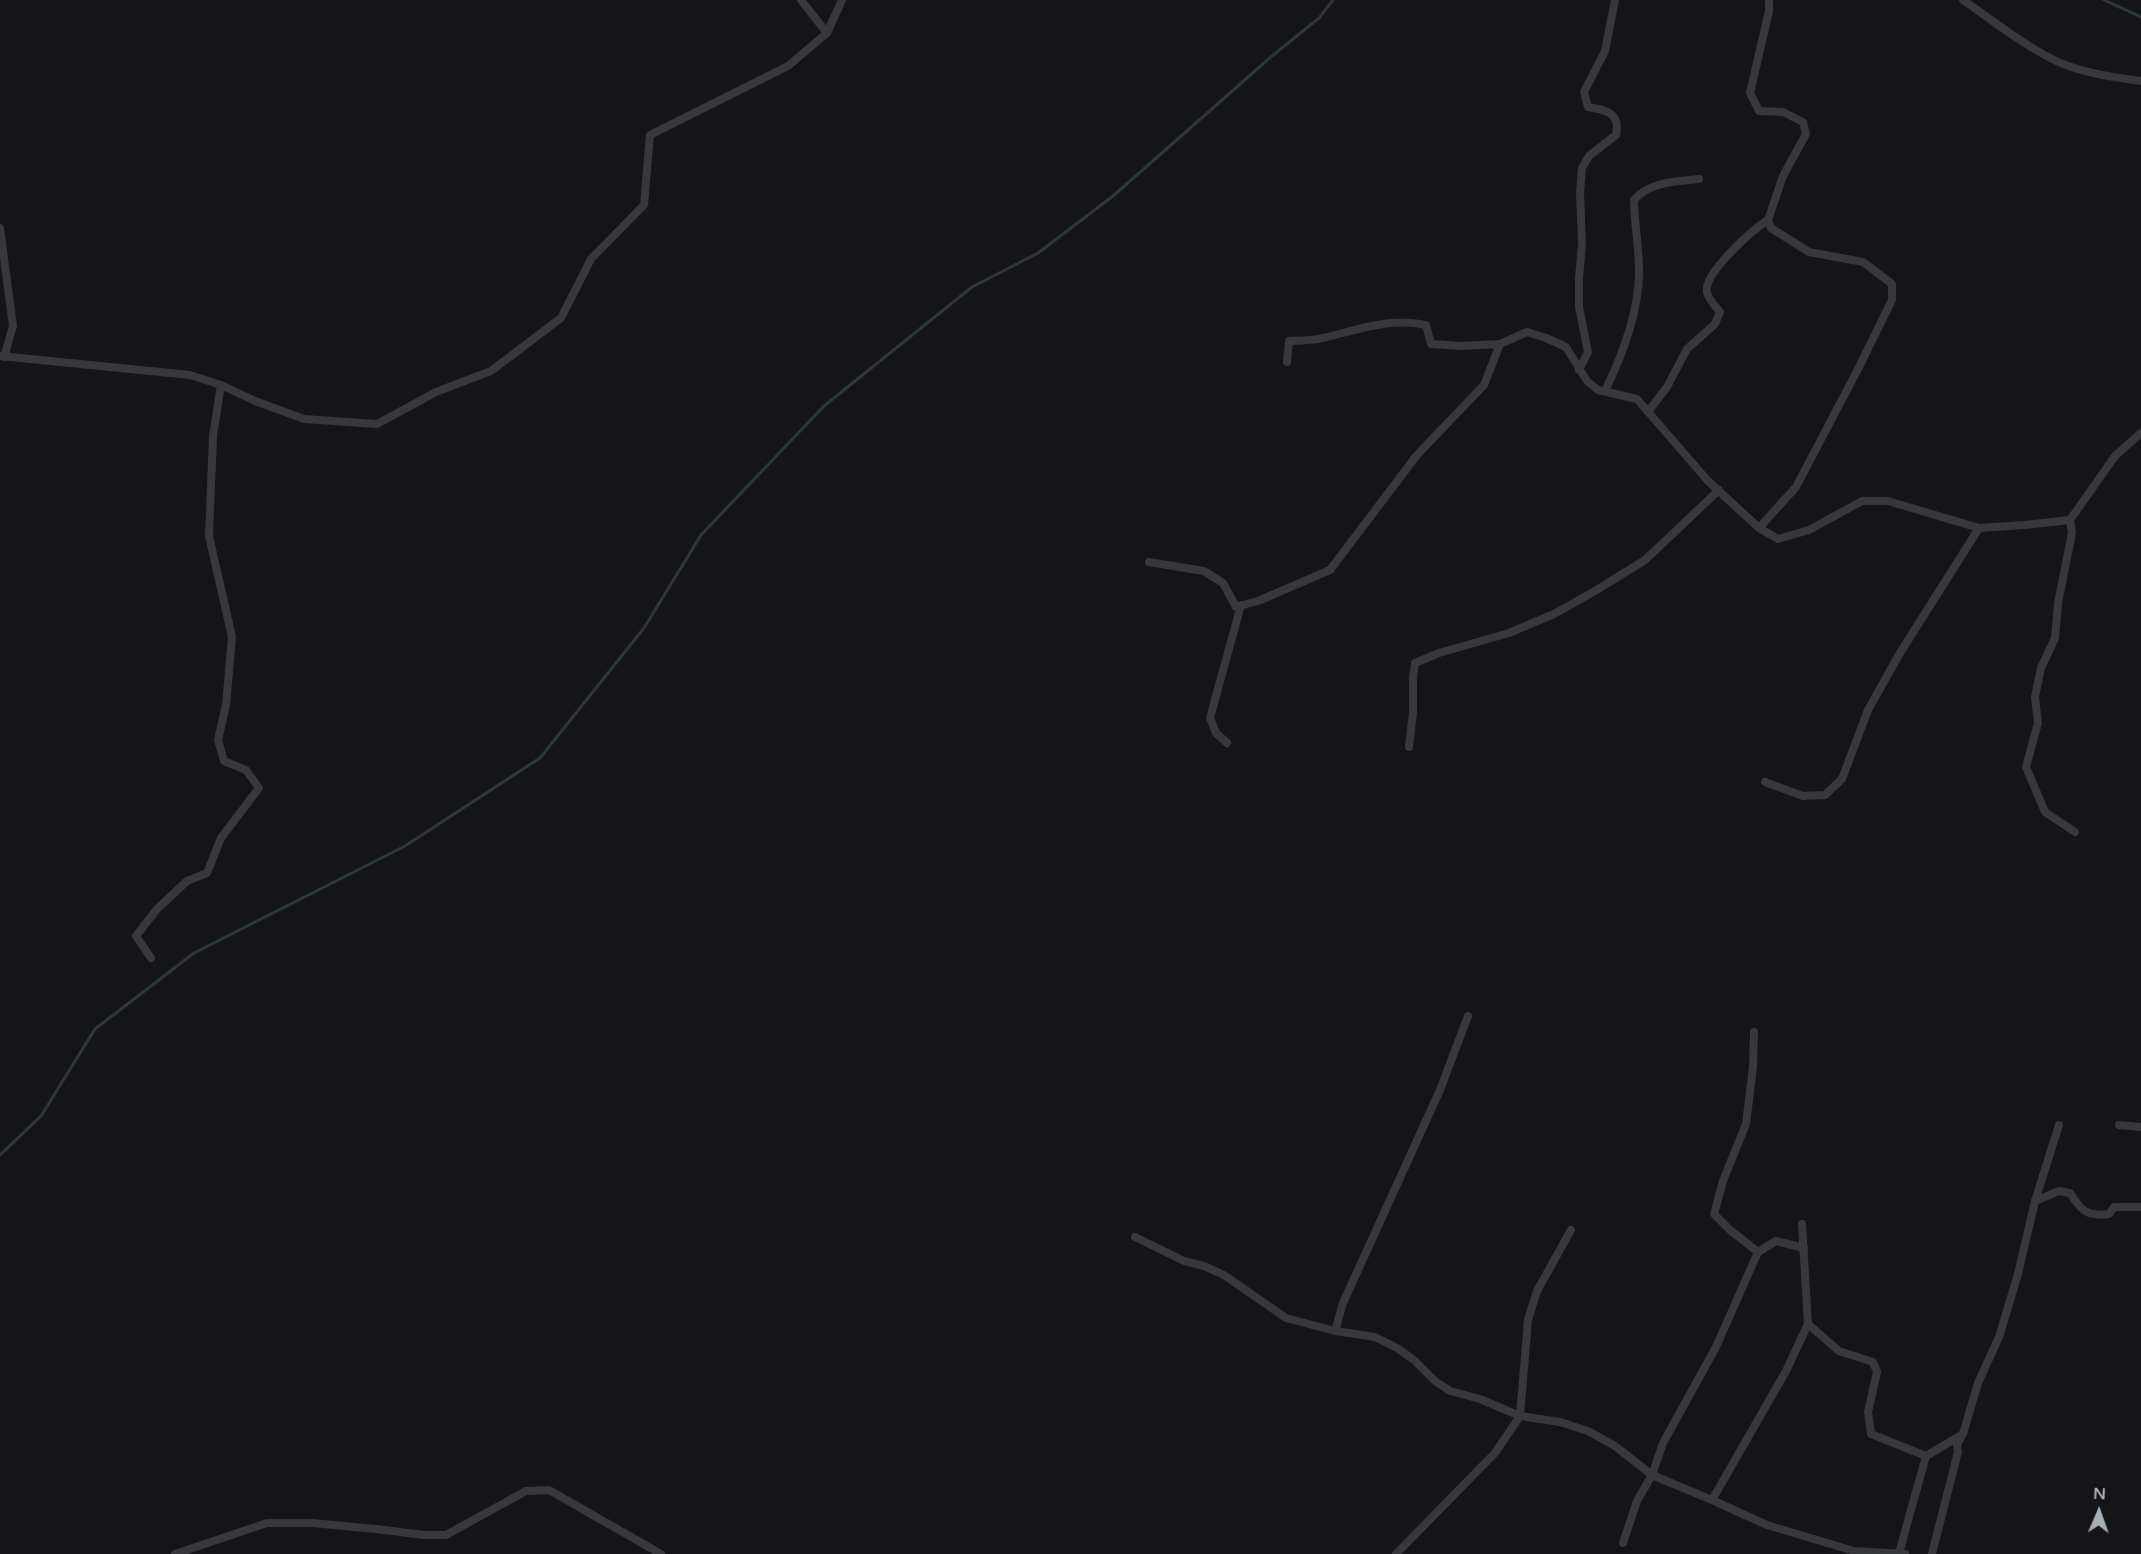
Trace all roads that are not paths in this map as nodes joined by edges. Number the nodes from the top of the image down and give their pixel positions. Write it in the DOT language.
graph roads {
  1 [pos="801,0"];
  2 [pos="842,0"];
  3 [pos="1615,0"];
  4 [pos="1769,0"];
  5 [pos="1963,0"];
  6 [pos="827,33"];
  7 [pos="2141,81"];
  8 [pos="1699,179"];
  9 [pos="1767,220"];
  10 [pos="0,228"];
  11 [pos="1500,344"];
  12 [pos="2,356"];
  13 [pos="1287,362"];
  14 [pos="1579,370"];
  15 [pos="221,385"];
  16 [pos="1605,391"];
  17 [pos="1648,412"];
  18 [pos="2141,433"];
  19 [pos="1719,489"];
  20 [pos="2070,519"];
  21 [pos="1759,528"];
  22 [pos="1979,528"];
  23 [pos="1149,562"];
  24 [pos="1241,605"];
  25 [pos="1227,743"];
  26 [pos="1409,747"];
  27 [pos="1765,782"];
  28 [pos="2075,832"];
  29 [pos="151,958"];
  30 [pos="1468,1016"];
  31 [pos="1754,1032"];
  32 [pos="2059,1125"];
  33 [pos="2119,1125"];
  34 [pos="2141,1126"];
  35 [pos="2036,1201"];
  36 [pos="2141,1207"];
  37 [pos="1802,1224"];
  38 [pos="1571,1230"];
  39 [pos="1135,1237"];
  40 [pos="1804,1248"];
  41 [pos="1758,1252"];
  42 [pos="1808,1324"];
  43 [pos="1335,1331"];
  44 [pos="1520,1416"];
  45 [pos="1964,1434"];
  46 [pos="1926,1456"];
  47 [pos="1652,1475"];
  48 [pos="1712,1500"];
  49 [pos="1623,1543"];
  50 [pos="1902,1553"];
  51 [pos="175,1554"];
  52 [pos="661,1554"];
  53 [pos="1396,1554"];
  54 [pos="1932,1554"];
  1 -- 6 [label="street"];
  2 -- 6 [label="street"];
  3 -- 14 [label="street"];
  4 -- 9 [label="street"];
  5 -- 7 [label="street"];
  6 -- 15 [label="street"];
  8 -- 16 [label="street"];
  9 -- 17 [label="street"];
  9 -- 21 [label="street"];
  10 -- 12 [label="street"];
  11 -- 13 [label="street"];
  11 -- 14 [label="street"];
  11 -- 24 [label="street"];
  12 -- 15 [label="street"];
  14 -- 16 [label="street"];
  15 -- 29 [label="street"];
  16 -- 17 [label="street"];
  17 -- 19 [label="street"];
  18 -- 20 [label="street"];
  19 -- 21 [label="street"];
  19 -- 26 [label="street"];
  20 -- 22 [label="street"];
  20 -- 28 [label="street"];
  21 -- 22 [label="street"];
  22 -- 27 [label="street"];
  23 -- 24 [label="street"];
  24 -- 25 [label="street"];
  30 -- 43 [label="street"];
  31 -- 41 [label="street"];
  32 -- 35 [label="street"];
  33 -- 34 [label="street"];
  35 -- 36 [label="street"];
  35 -- 45 [label="street"];
  37 -- 40 [label="street"];
  38 -- 44 [label="street"];
  39 -- 43 [label="street"];
  40 -- 41 [label="street"];
  40 -- 42 [label="street"];
  41 -- 47 [label="street"];
  42 -- 46 [label="street"];
  42 -- 48 [label="street"];
  43 -- 44 [label="street"];
  44 -- 47 [label="street"];
  44 -- 53 [label="street"];
  45 -- 46 [label="street"];
  45 -- 54 [label="street"];
  46 -- 50 [label="street"];
  47 -- 48 [label="street"];
  47 -- 49 [label="street"];
  48 -- 50 [label="street"];
  51 -- 52 [label="street"];
}
